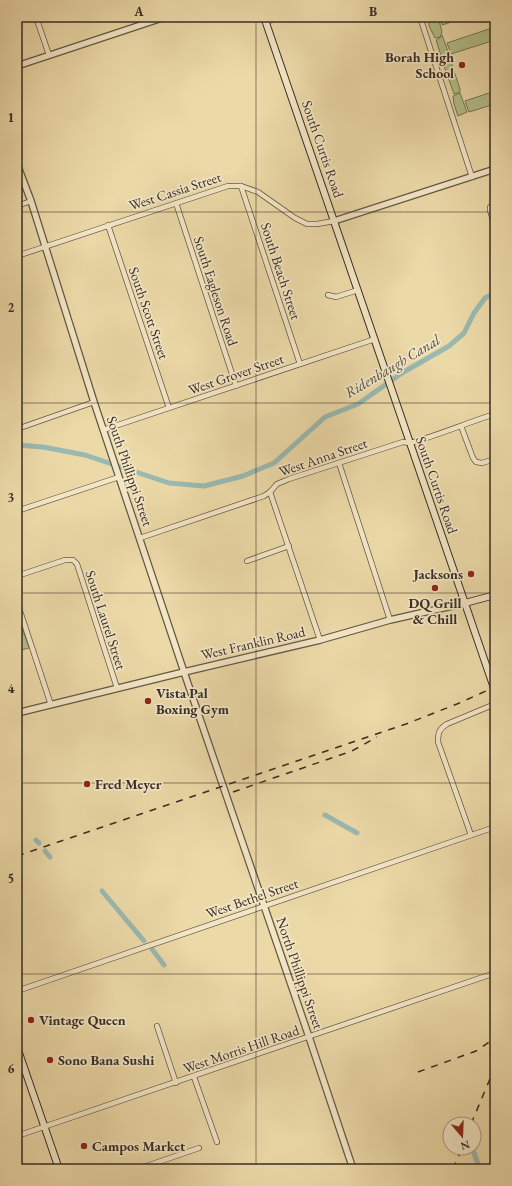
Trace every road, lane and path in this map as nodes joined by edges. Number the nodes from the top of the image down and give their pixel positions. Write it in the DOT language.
graph roads {
  1 [pos="36,17"];
  2 [pos="164,17"];
  3 [pos="280,17"];
  4 [pos="423,17"];
  5 [pos="265,19"];
  6 [pos="49,55"];
  7 [pos="17,66"];
  8 [pos="17,164"];
  9 [pos="495,169"];
  10 [pos="472,177"];
  11 [pos="241,186"];
  12 [pos="30,201"];
  13 [pos="495,202"];
  14 [pos="176,203"];
  15 [pos="17,206"];
  16 [pos="334,221"];
  17 [pos="108,225"];
  18 [pos="495,228"];
  19 [pos="44,247"];
  20 [pos="17,256"];
  21 [pos="358,290"];
  22 [pos="328,295"];
  23 [pos="375,339"];
  24 [pos="300,364"];
  25 [pos="236,386"];
  26 [pos="94,402"];
  27 [pos="169,408"];
  28 [pos="495,414"];
  29 [pos="461,426"];
  30 [pos="17,429"];
  31 [pos="103,430"];
  32 [pos="410,443"];
  33 [pos="495,459"];
  34 [pos="339,463"];
  35 [pos="119,477"];
  36 [pos="270,492"];
  37 [pos="17,511"];
  38 [pos="140,538"];
  39 [pos="288,546"];
  40 [pos="247,561"];
  41 [pos="17,576"];
  42 [pos="495,595"];
  43 [pos="17,602"];
  44 [pos="465,603"];
  45 [pos="390,620"];
  46 [pos="320,640"];
  47 [pos="184,672"];
  48 [pos="117,688"];
  49 [pos="494,689"];
  50 [pos="495,704"];
  51 [pos="51,705"];
  52 [pos="17,713"];
  53 [pos="223,785"];
  54 [pos="495,827"];
  55 [pos="471,835"];
  56 [pos="264,906"];
  57 [pos="495,973"];
  58 [pos="17,991"];
  59 [pos="156,1026"];
  60 [pos="309,1037"];
  61 [pos="17,1047"];
  62 [pos="194,1077"];
  63 [pos="176,1083"];
  64 [pos="45,1127"];
  65 [pos="17,1136"];
  66 [pos="217,1142"];
  67 [pos="199,1148"];
  68 [pos="59,1169"];
  69 [pos="138,1169"];
  70 [pos="353,1169"];
  1 -- 6 [label="street"];
  2 -- 6 [label="street"];
  3 -- 5 [label="street"];
  4 -- 10 [label="street"];
  5 -- 16 [label="main road, South Curtis Road"];
  6 -- 7 [label="street"];
  8 -- 12 [label="street, South Phillippi Street"];
  9 -- 10 [label="street, West Cassia Street"];
  10 -- 16 [label="street, West Cassia Street"];
  11 -- 14 [label="street, West Cassia Street"];
  11 -- 16 [label="street, West Cassia Street"];
  11 -- 24 [label="street, South Beach Street"];
  12 -- 15 [label="street"];
  12 -- 19 [label="street, South Phillippi Street"];
  13 -- 18 [label="street"];
  14 -- 17 [label="street, West Cassia Street"];
  14 -- 25 [label="street, South Eagleson Road"];
  16 -- 21 [label="main road, South Curtis Road"];
  17 -- 19 [label="street, West Cassia Street"];
  17 -- 27 [label="street, South Scott Street"];
  19 -- 20 [label="street, West Cassia Street"];
  19 -- 26 [label="street, South Phillippi Street"];
  21 -- 22 [label="street"];
  21 -- 23 [label="main road, South Curtis Road"];
  23 -- 24 [label="street, West Grover Street"];
  23 -- 32 [label="main road, South Curtis Road"];
  24 -- 25 [label="street, West Grover Street"];
  25 -- 27 [label="street, West Grover Street"];
  26 -- 30 [label="street"];
  26 -- 31 [label="street, South Phillippi Street"];
  27 -- 31 [label="street, West Grover Street"];
  28 -- 29 [label="street, West Anna Street"];
  29 -- 32 [label="street, West Anna Street"];
  29 -- 33 [label="street"];
  31 -- 35 [label="street, South Phillippi Street"];
  32 -- 34 [label="street, West Anna Street"];
  32 -- 44 [label="main road, South Curtis Road"];
  34 -- 36 [label="street, West Anna Street"];
  34 -- 45 [label="street"];
  35 -- 37 [label="street"];
  35 -- 38 [label="street, South Phillippi Street"];
  36 -- 38 [label="street, West Anna Street"];
  36 -- 39 [label="street"];
  38 -- 47 [label="street, South Phillippi Street"];
  39 -- 40 [label="street"];
  39 -- 46 [label="street"];
  41 -- 48 [label="street, South Laurel Street"];
  42 -- 44 [label="main road, West Franklin Road"];
  43 -- 51 [label="street"];
  44 -- 45 [label="street, West Franklin Road"];
  44 -- 49 [label="main road, South Curtis Road"];
  45 -- 46 [label="street, West Franklin Road"];
  46 -- 47 [label="street, West Franklin Road"];
  47 -- 48 [label="street, West Franklin Road"];
  47 -- 53 [label="street, South Phillippi Street"];
  48 -- 51 [label="street, West Franklin Road"];
  50 -- 55 [label="street"];
  51 -- 52 [label="street, West Franklin Road"];
  53 -- 56 [label="street, North Phillippi Street"];
  54 -- 55 [label="street, West Bethel Street"];
  55 -- 56 [label="street, West Bethel Street"];
  56 -- 58 [label="street, West Bethel Street"];
  56 -- 60 [label="street, North Phillippi Street"];
  57 -- 60 [label="street, West Morris Hill Road"];
  59 -- 63 [label="street"];
  60 -- 62 [label="street, West Morris Hill Road"];
  60 -- 70 [label="street, North Phillippi Street"];
  61 -- 64 [label="main road"];
  62 -- 63 [label="street, West Morris Hill Road"];
  62 -- 66 [label="street"];
  63 -- 64 [label="street, West Morris Hill Road"];
  64 -- 65 [label="street, West Morris Hill Road"];
  64 -- 68 [label="main road"];
  67 -- 69 [label="street"];
}
